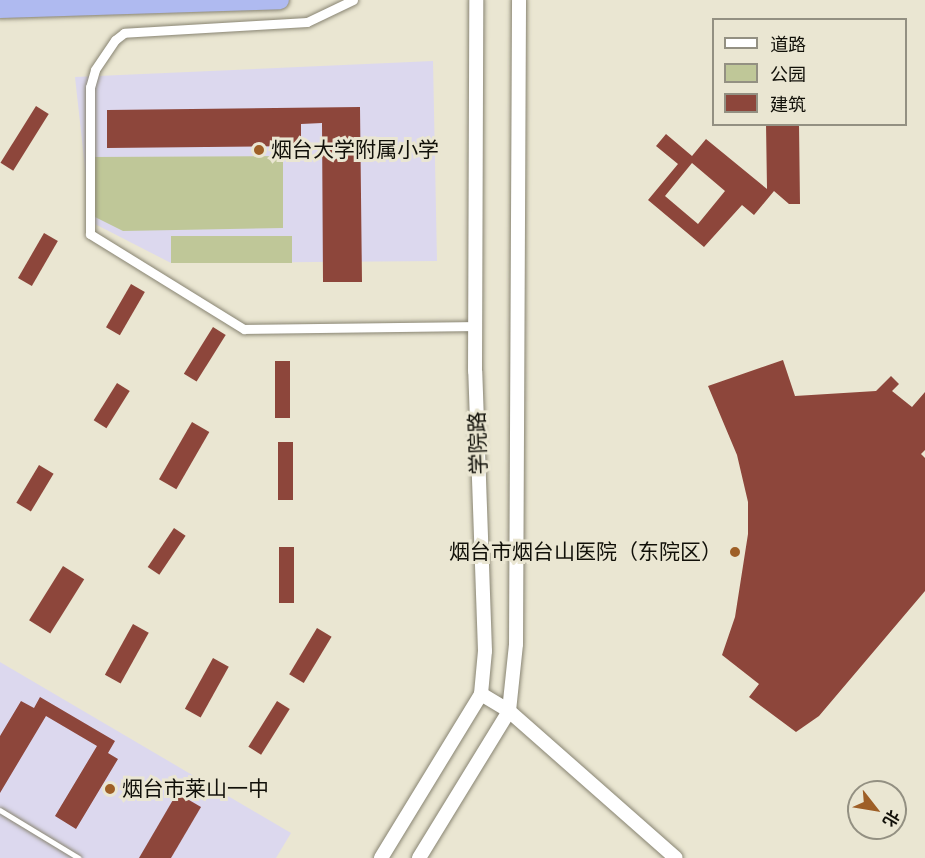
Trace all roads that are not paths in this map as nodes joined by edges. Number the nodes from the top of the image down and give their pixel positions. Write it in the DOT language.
graph roads {
  1 [pos="280,0"];
  2 [pos="353,0"];
  3 [pos="476,0"];
  4 [pos="519,0"];
  5 [pos="0,9"];
  6 [pos="475,326"];
  7 [pos="481,694"];
  8 [pos="509,711"];
  9 [pos="0,810"];
  10 [pos="79,858"];
  11 [pos="381,858"];
  12 [pos="419,858"];
  13 [pos="676,858"];
  1 -- 5 [label="highway"];
  2 -- 6 [label="street"];
  3 -- 6 [label="main road, 学院路"];
  4 -- 8 [label="main road, 学院路"];
  6 -- 7 [label="main road, 学院路"];
  7 -- 8 [label="main road"];
  7 -- 11 [label="main road, 学院路"];
  8 -- 12 [label="main road, 学院路"];
  8 -- 13 [label="main road"];
  9 -- 10 [label="lane"];
}
